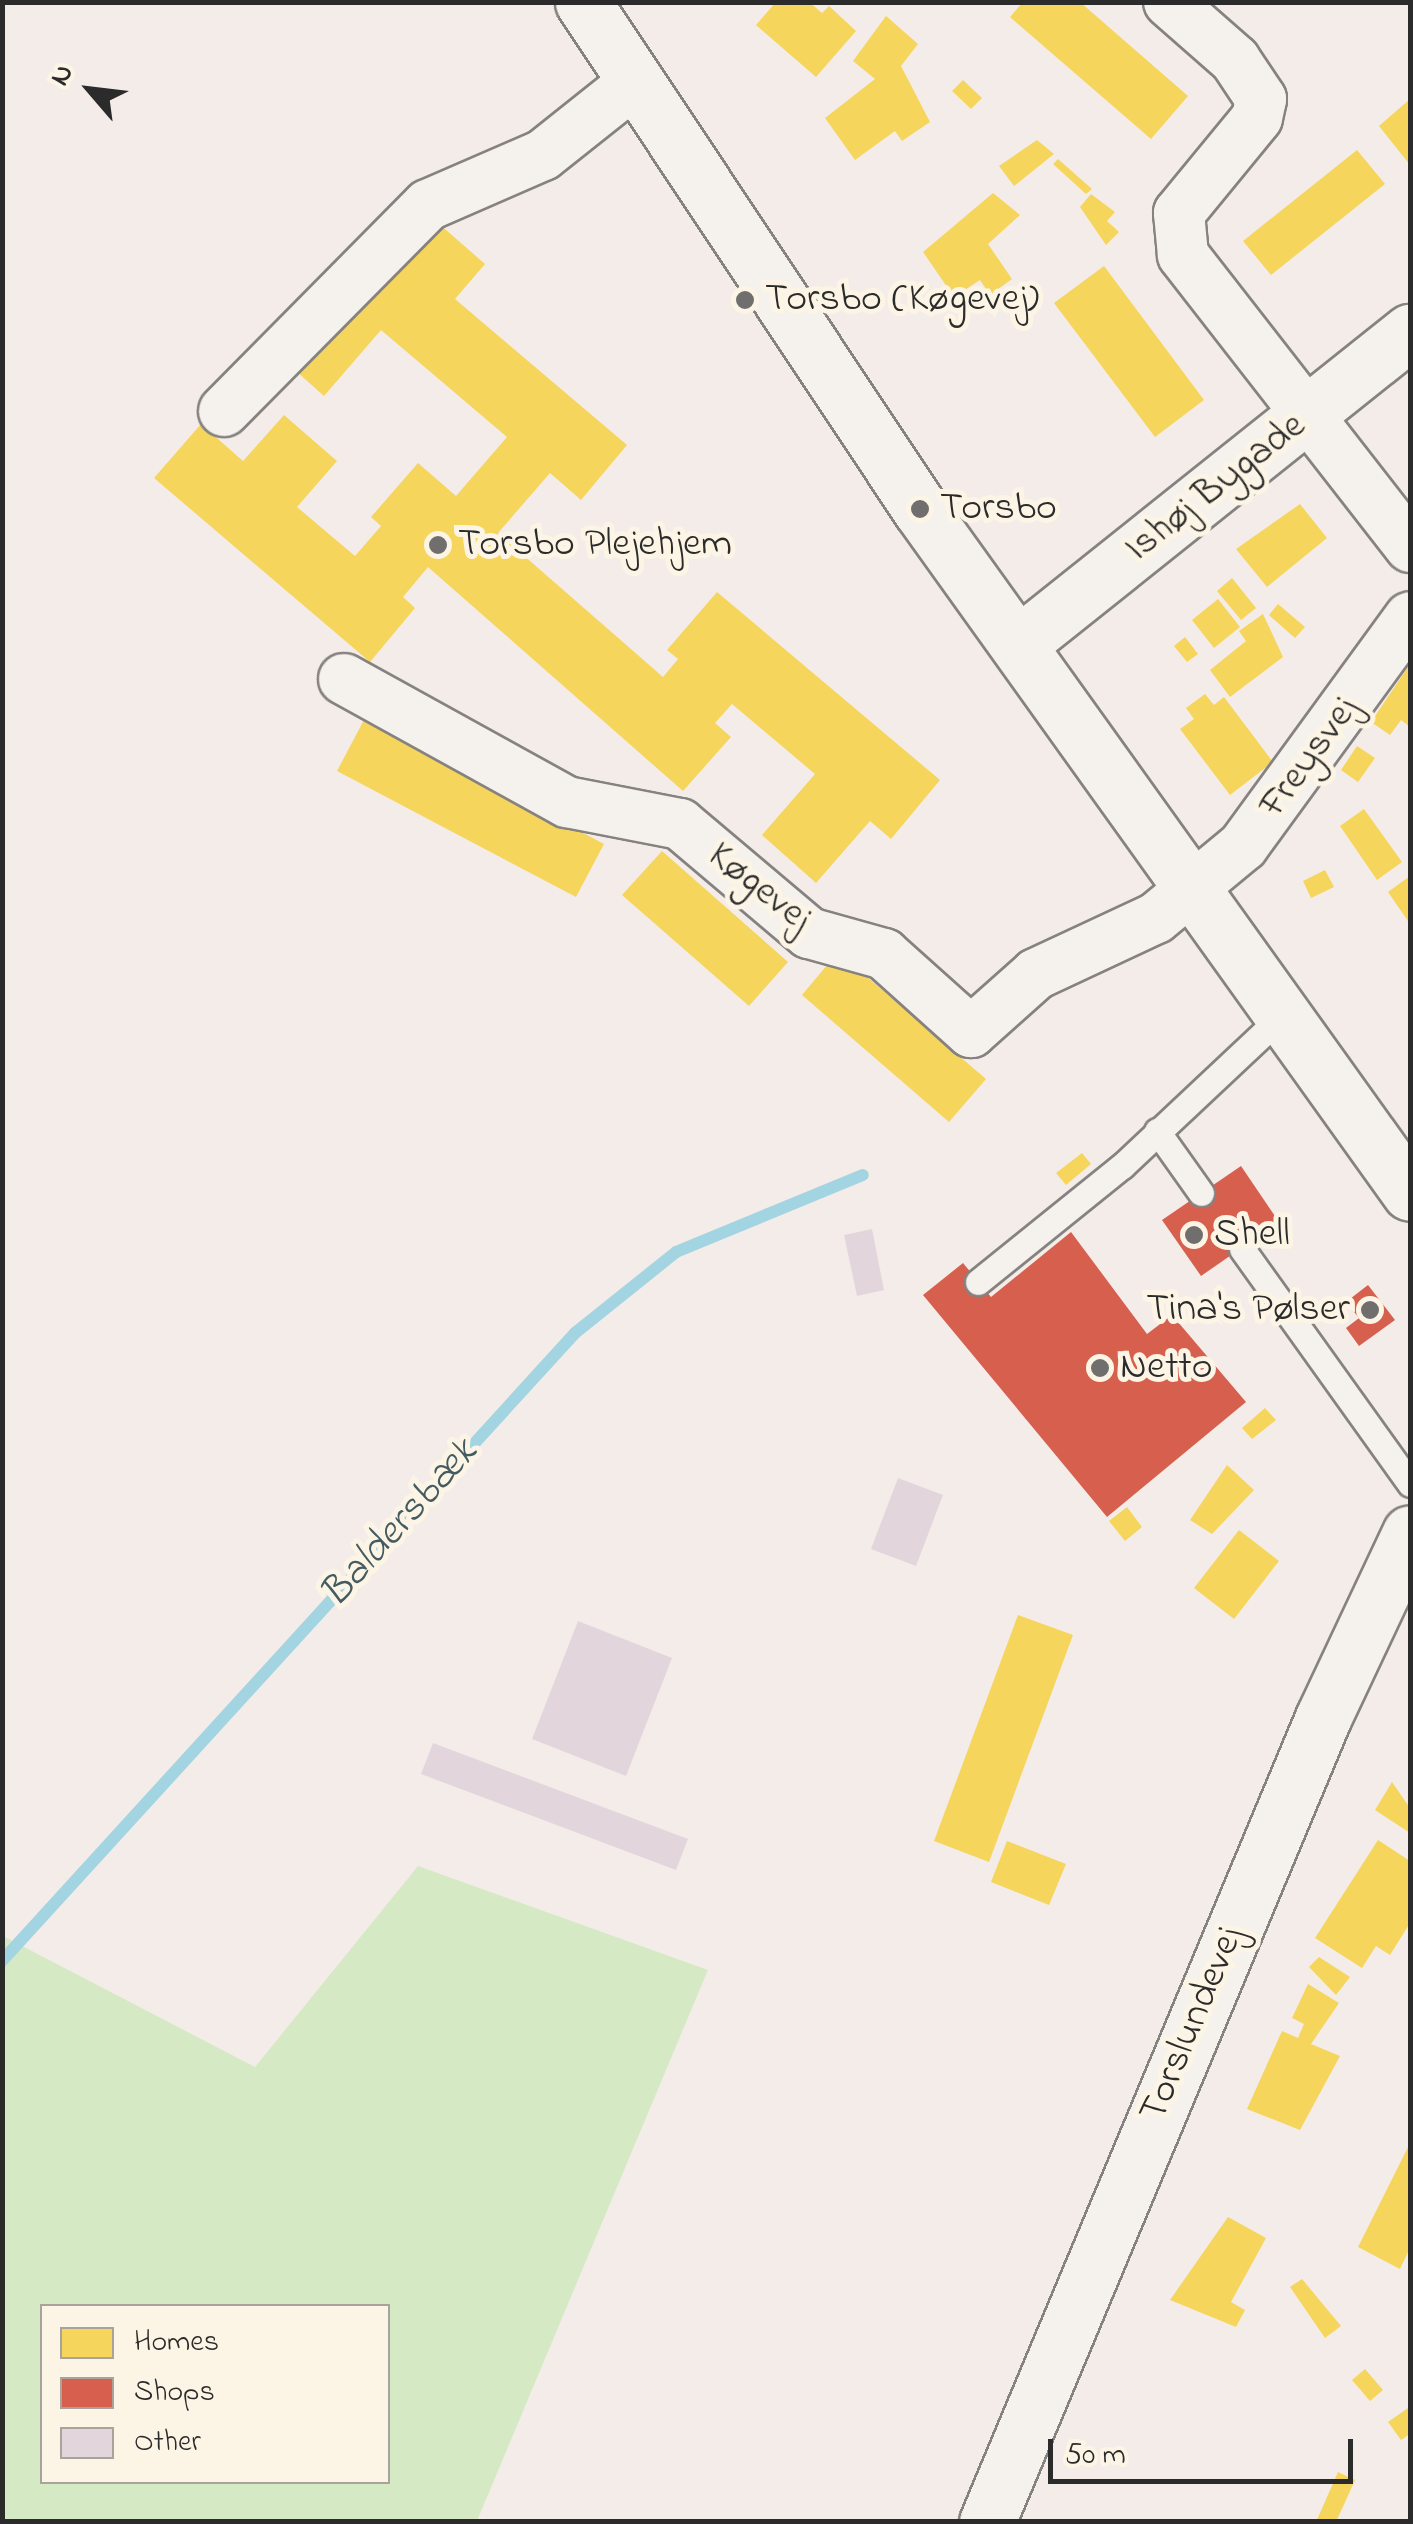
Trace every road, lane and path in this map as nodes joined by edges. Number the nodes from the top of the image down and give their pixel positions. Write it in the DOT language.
graph roads {
  1 [pos="583,2"];
  2 [pos="1169,2"];
  3 [pos="636,81"];
  4 [pos="1410,332"];
  5 [pos="224,412"];
  6 [pos="1310,414"];
  7 [pos="1410,547"];
  8 [pos="1410,617"];
  9 [pos="1020,643"];
  10 [pos="344,679"];
  11 [pos="1196,885"];
  12 [pos="1285,1014"];
  13 [pos="1157,1131"];
  14 [pos="1201,1192"];
  15 [pos="1410,1193"];
  16 [pos="1242,1249"];
  17 [pos="978,1282"];
  18 [pos="1410,1484"];
  19 [pos="1410,1533"];
  20 [pos="987,2522"];
  1 -- 3 [label="street"];
  2 -- 6 [label="street"];
  3 -- 5 [label="street"];
  3 -- 9 [label="street"];
  4 -- 6 [label="street, Ishøj Bygade"];
  6 -- 7 [label="street"];
  6 -- 9 [label="street, Ishøj Bygade"];
  8 -- 11 [label="street, Freysvej"];
  9 -- 11 [label="street"];
  10 -- 11 [label="street, Køgevej"];
  11 -- 12 [label="street"];
  12 -- 13 [label="lane"];
  12 -- 15 [label="street"];
  13 -- 14 [label="lane"];
  13 -- 17 [label="lane"];
  16 -- 18 [label="lane"];
  19 -- 20 [label="street, Torslundevej"];
}
